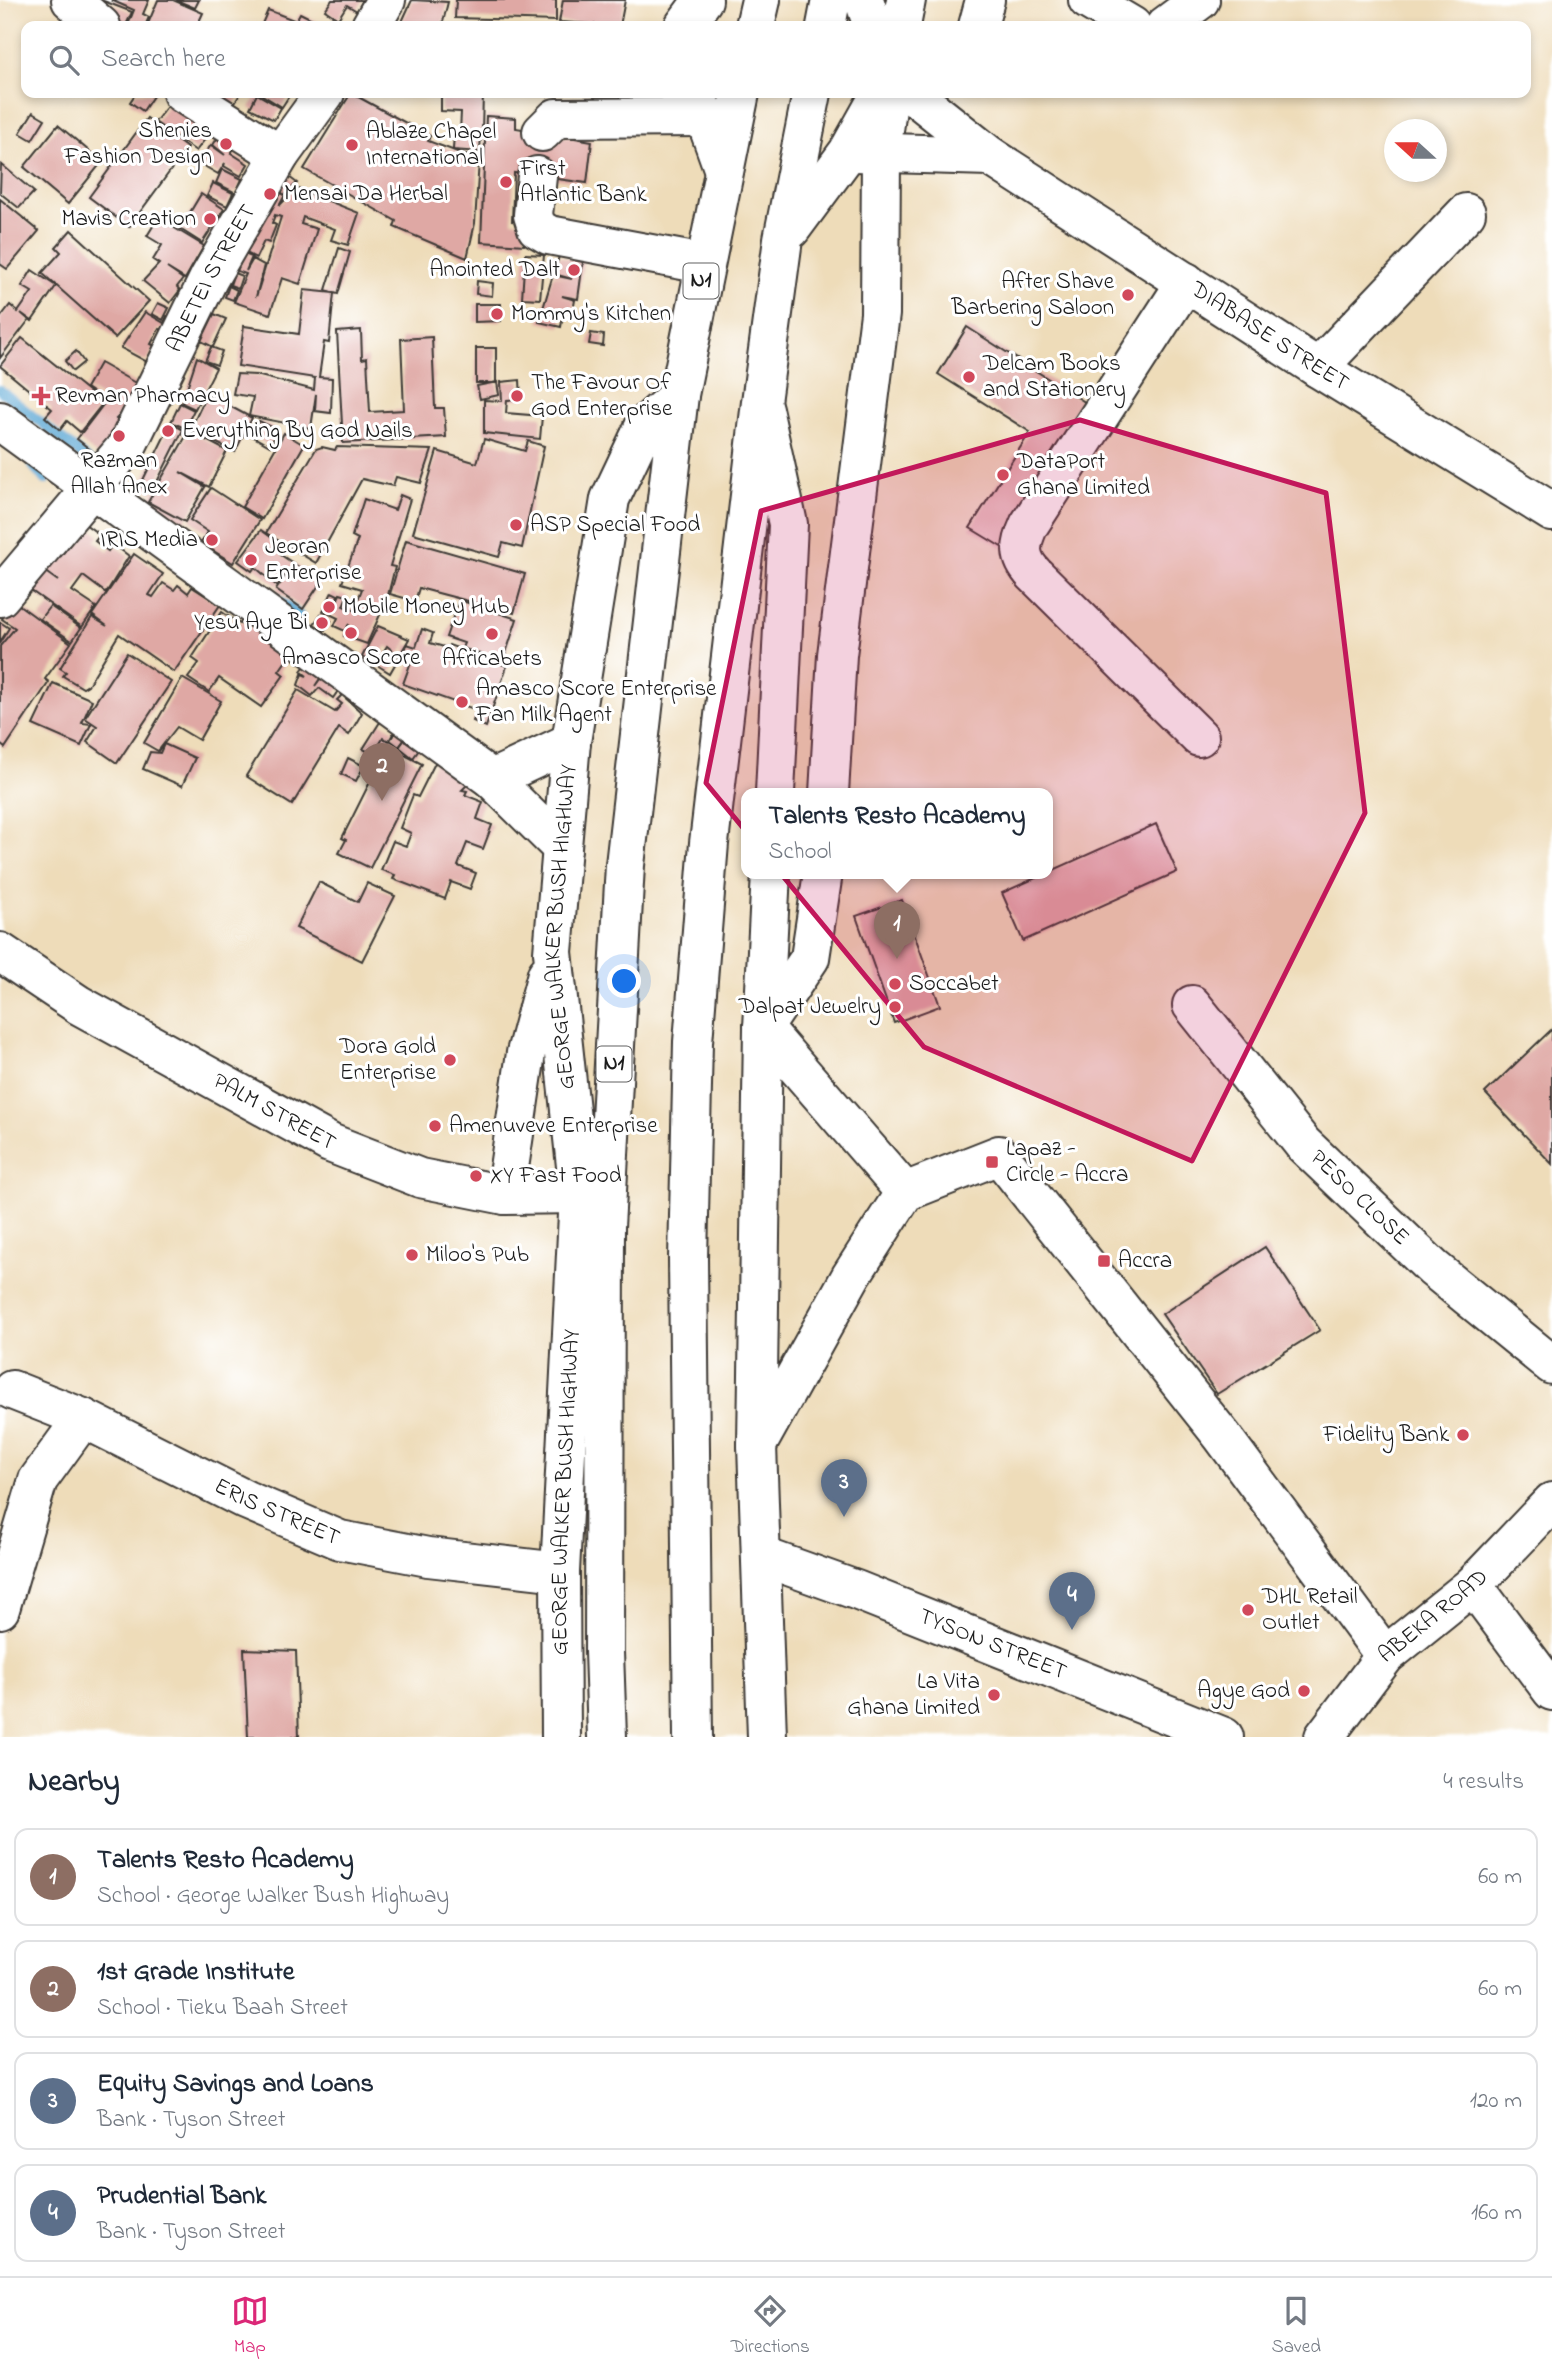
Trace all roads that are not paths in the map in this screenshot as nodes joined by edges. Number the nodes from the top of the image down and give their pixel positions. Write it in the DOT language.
graph roads {
  1 [pos="71,0"];
  2 [pos="386,0"];
  3 [pos="686,0"];
  4 [pos="703,0"];
  5 [pos="761,0"];
  6 [pos="831,0"];
  7 [pos="864,0"];
  8 [pos="906,0"];
  9 [pos="985,0"];
  10 [pos="1088,0"];
  11 [pos="1200,0"];
  12 [pos="96,21"];
  13 [pos="375,21"];
  14 [pos="683,21"];
  15 [pos="686,21"];
  16 [pos="756,21"];
  17 [pos="826,21"];
  18 [pos="871,21"];
  19 [pos="902,21"];
  20 [pos="979,21"];
  21 [pos="1124,21"];
  22 [pos="1172,21"];
  23 [pos="190,98"];
  24 [pos="321,98"];
  25 [pos="739,98"];
  26 [pos="811,98"];
  27 [pos="880,98"];
  28 [pos="887,98"];
  29 [pos="924,98"];
  30 [pos="700,105"];
  31 [pos="954,109"];
  32 [pos="542,132"];
  33 [pos="864,153"];
  34 [pos="280,155"];
  35 [pos="990,156"];
  36 [pos="723,168"];
  37 [pos="537,176"];
  38 [pos="1466,213"];
  39 [pos="783,239"];
  40 [pos="704,264"];
  41 [pos="1186,282"];
  42 [pos="1318,368"];
  43 [pos="679,395"];
  44 [pos="761,402"];
  45 [pos="0,421"];
  46 [pos="91,489"];
  47 [pos="1552,512"];
  48 [pos="0,597"];
  49 [pos="1199,737"];
  50 [pos="571,742"];
  51 [pos="492,779"];
  52 [pos="775,788"];
  53 [pos="829,788"];
  54 [pos="562,848"];
  55 [pos="771,879"];
  56 [pos="821,879"];
  57 [pos="0,952"];
  58 [pos="553,952"];
  59 [pos="1192,1005"];
  60 [pos="763,1028"];
  61 [pos="905,1192"];
  62 [pos="579,1194"];
  63 [pos="505,1195"];
  64 [pos="1552,1365"];
  65 [pos="12,1390"];
  66 [pos="83,1418"];
  67 [pos="757,1445"];
  68 [pos="1552,1502"];
  69 [pos="761,1556"];
  70 [pos="560,1572"];
  71 [pos="1473,1585"];
  72 [pos="0,1609"];
  73 [pos="1385,1656"];
  74 [pos="1552,1691"];
  75 [pos="561,1737"];
  76 [pos="607,1737"];
  77 [pos="693,1737"];
  78 [pos="767,1737"];
  79 [pos="1224,1737"];
  80 [pos="1324,1737"];
  1 -- 12 [label="main road"];
  2 -- 13 [label="main road"];
  3 -- 14 [label="main road"];
  4 -- 15 [label="main road"];
  5 -- 16 [label="main road"];
  6 -- 17 [label="main road"];
  7 -- 18 [label="main road"];
  8 -- 19 [label="main road"];
  9 -- 20 [label="main road"];
  10 -- 21 [label="main road"];
  11 -- 22 [label="main road"];
  23 -- 34 [label="main road"];
  24 -- 34 [label="main road, ABETEI STREET"];
  25 -- 36 [label="main road, GEORGE WALKER BUSH HIGHWAY / N1"];
  26 -- 39 [label="main road"];
  27 -- 33 [label="main road"];
  28 -- 33 [label="main road"];
  29 -- 31 [label="main road, DIABASE STREET"];
  30 -- 32 [label="main road"];
  30 -- 36 [label="main road"];
  31 -- 35 [label="main road, DIABASE STREET"];
  33 -- 35 [label="main road"];
  33 -- 39 [label="main road"];
  33 -- 53 [label="main road"];
  34 -- 46 [label="main road, ABETEI STREET"];
  35 -- 41 [label="main road, DIABASE STREET"];
  36 -- 40 [label="main road, GEORGE WALKER BUSH HIGHWAY / N1"];
  37 -- 40 [label="main road"];
  38 -- 42 [label="main road"];
  39 -- 44 [label="main road"];
  40 -- 43 [label="main road, GEORGE WALKER BUSH HIGHWAY / N1"];
  41 -- 42 [label="main road, DIABASE STREET"];
  41 -- 49 [label="main road"];
  42 -- 47 [label="main road, DIABASE STREET"];
  43 -- 50 [label="main road, GEORGE WALKER BUSH HIGHWAY"];
  43 -- 76 [label="main road, GEORGE WALKER BUSH HIGHWAY / N1"];
  44 -- 52 [label="main road"];
  44 -- 77 [label="main road"];
  45 -- 46 [label="main road"];
  46 -- 48 [label="main road, ABETEI STREET"];
  46 -- 51 [label="main road"];
  50 -- 51 [label="main road"];
  50 -- 54 [label="main road, GEORGE WALKER BUSH HIGHWAY"];
  51 -- 54 [label="main road"];
  54 -- 58 [label="main road, GEORGE WALKER BUSH HIGHWAY"];
  55 -- 60 [label="main road"];
  56 -- 60 [label="main road"];
  57 -- 63 [label="main road, PALM STREET"];
  58 -- 62 [label="main road, GEORGE WALKER BUSH HIGHWAY"];
  58 -- 63 [label="main road"];
  59 -- 64 [label="main road, PESO CLOSE"];
  60 -- 61 [label="main road"];
  60 -- 67 [label="main road"];
  61 -- 67 [label="main road"];
  61 -- 73 [label="main road"];
  62 -- 63 [label="main road, PALM STREET"];
  62 -- 70 [label="main road, GEORGE WALKER BUSH HIGHWAY"];
  65 -- 66 [label="main road, ERIS STREET"];
  66 -- 70 [label="main road, ERIS STREET"];
  66 -- 72 [label="main road"];
  67 -- 69 [label="main road"];
  68 -- 71 [label="main road, ABEKA ROAD"];
  69 -- 78 [label="main road"];
  69 -- 79 [label="main road, TYSON STREET"];
  70 -- 75 [label="main road, GEORGE WALKER BUSH HIGHWAY"];
  71 -- 73 [label="main road, ABEKA ROAD"];
  71 -- 74 [label="main road"];
  73 -- 80 [label="main road, ABEKA ROAD"];
}
